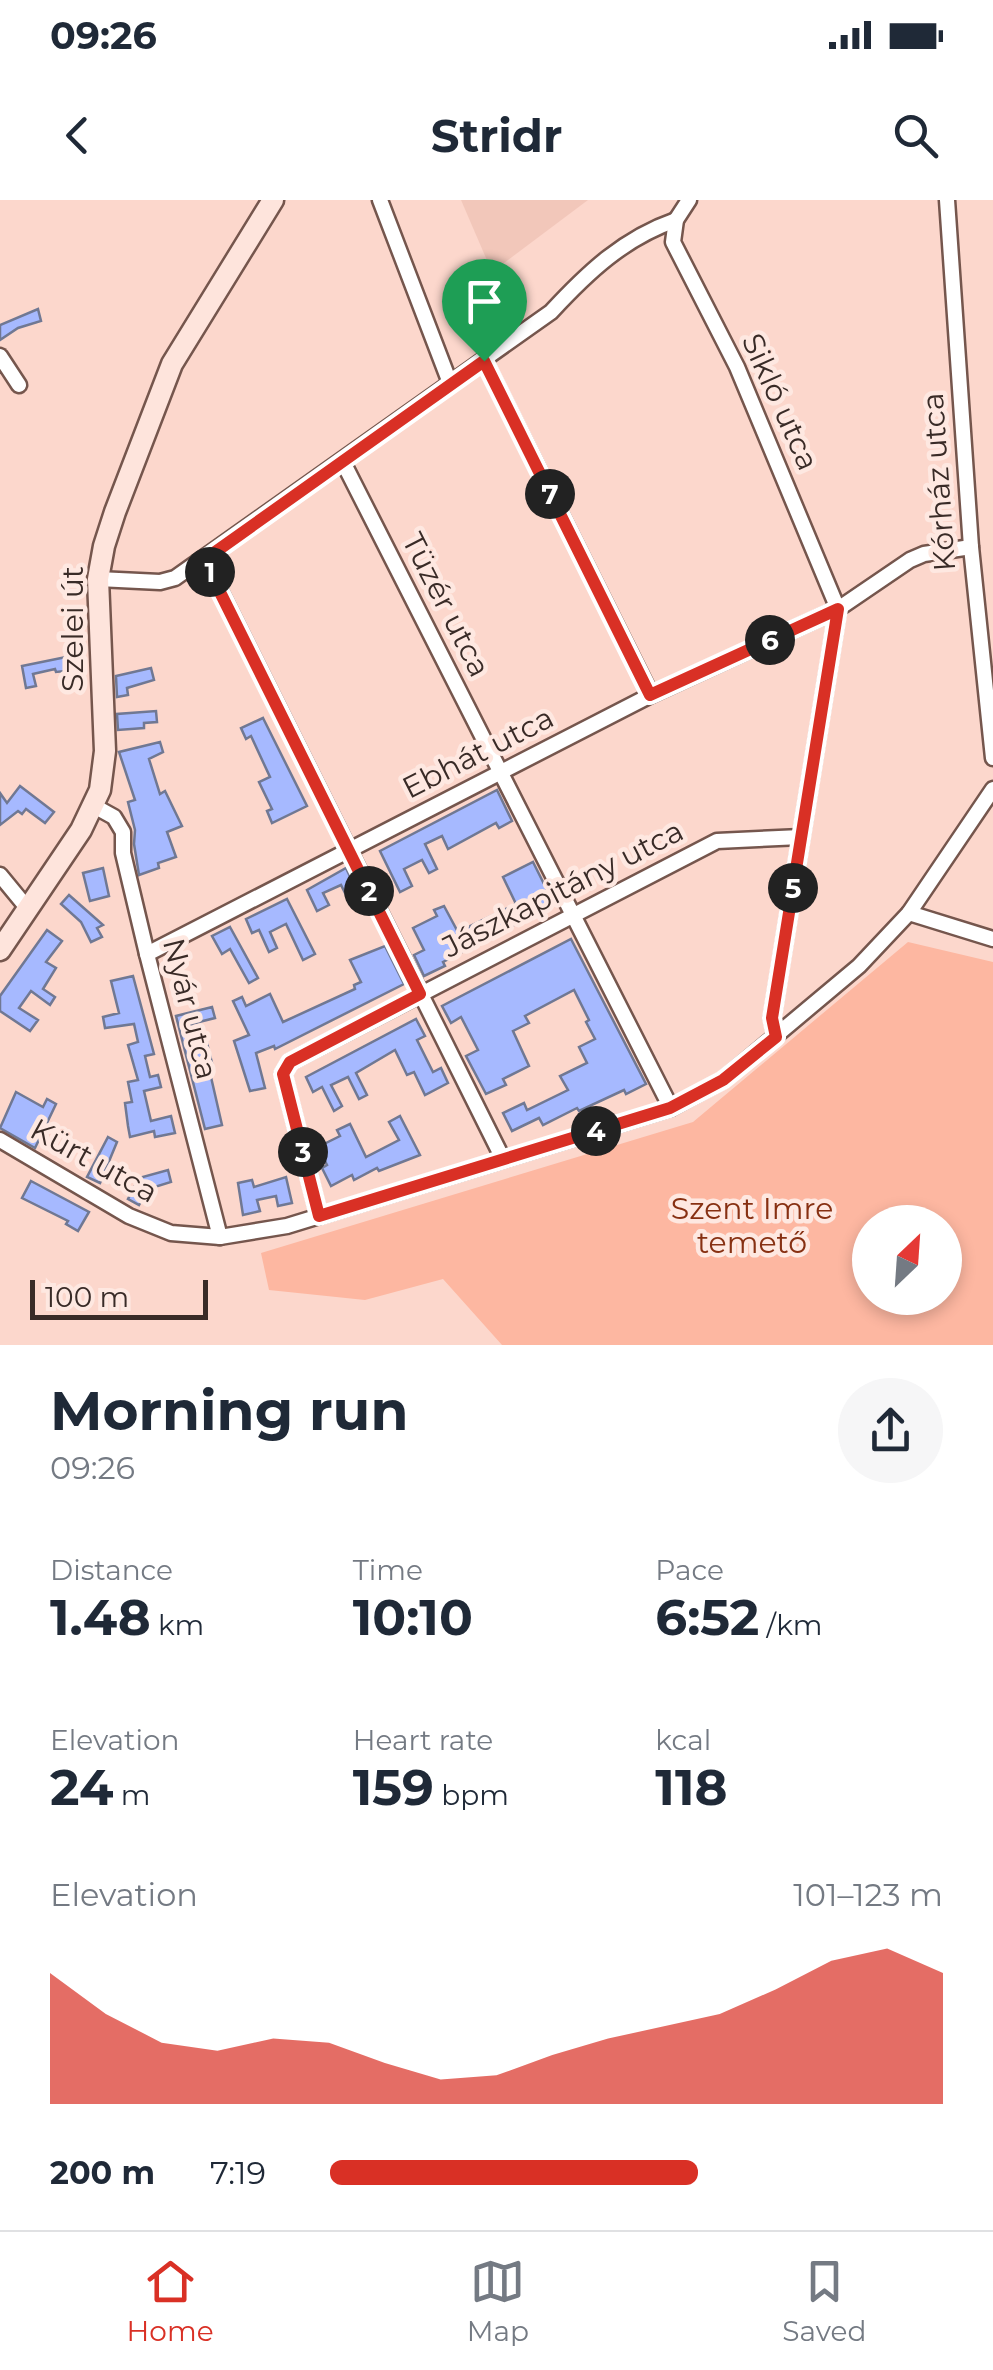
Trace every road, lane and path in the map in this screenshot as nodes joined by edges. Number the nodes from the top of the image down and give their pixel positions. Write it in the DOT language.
graph roads {
  1 [pos="273,200"];
  2 [pos="380,200"];
  3 [pos="689,200"];
  4 [pos="947,200"];
  5 [pos="676,220"];
  6 [pos="0,356"];
  7 [pos="484,361"];
  8 [pos="450,383"];
  9 [pos="19,385"];
  10 [pos="343,462"];
  11 [pos="971,546"];
  12 [pos="204,560"];
  13 [pos="98,580"];
  14 [pos="838,609"];
  15 [pos="650,695"];
  16 [pos="993,758"];
  17 [pos="500,773"];
  18 [pos="993,788"];
  19 [pos="94,806"];
  20 [pos="801,838"];
  21 [pos="349,851"];
  22 [pos="0,874"];
  23 [pos="28,909"];
  24 [pos="909,913"];
  25 [pos="572,915"];
  26 [pos="993,939"];
  27 [pos="0,950"];
  28 [pos="146,954"];
  29 [pos="420,994"];
  30 [pos="776,1037"];
  31 [pos="670,1108"];
  32 [pos="0,1140"];
  33 [pos="502,1159"];
  34 [pos="319,1216"];
  35 [pos="220,1237"];
  1 -- 13 [label="main road, Szelei út"];
  2 -- 8 [label="street"];
  3 -- 5 [label="street"];
  4 -- 11 [label="street, Kórház utca"];
  5 -- 7 [label="street"];
  5 -- 14 [label="street, Sikló utca"];
  6 -- 9 [label="street"];
  7 -- 8 [label="street"];
  7 -- 15 [label="street"];
  8 -- 10 [label="street"];
  10 -- 12 [label="street"];
  10 -- 17 [label="street, Tüzér utca"];
  11 -- 14 [label="street"];
  11 -- 16 [label="street, Kórház utca"];
  12 -- 13 [label="street"];
  12 -- 21 [label="street"];
  13 -- 19 [label="main road, Szelei út"];
  14 -- 15 [label="street, Ebhát utca"];
  14 -- 20 [label="street"];
  15 -- 17 [label="street, Ebhát utca"];
  17 -- 21 [label="street, Ebhát utca"];
  17 -- 25 [label="street, Tüzér utca"];
  18 -- 24 [label="street, Kürt utca"];
  19 -- 23 [label="main road, Szelei út"];
  19 -- 28 [label="street, Nyár utca"];
  20 -- 25 [label="street, Jászkapitány utca"];
  20 -- 30 [label="street"];
  21 -- 28 [label="street, Ebhát utca"];
  21 -- 29 [label="street"];
  22 -- 23 [label="street"];
  23 -- 27 [label="main road, Szelei út"];
  24 -- 26 [label="street"];
  24 -- 30 [label="street, Kürt utca"];
  25 -- 29 [label="street, Jászkapitány utca"];
  25 -- 31 [label="street, Tüzér utca"];
  28 -- 35 [label="street, Nyár utca"];
  29 -- 33 [label="street"];
  29 -- 34 [label="street, Jászkapitány utca"];
  30 -- 31 [label="street, Kürt utca"];
  31 -- 33 [label="street, Kürt utca"];
  32 -- 35 [label="street, Kürt utca"];
  33 -- 34 [label="street, Kürt utca"];
  34 -- 35 [label="street, Kürt utca"];
}
